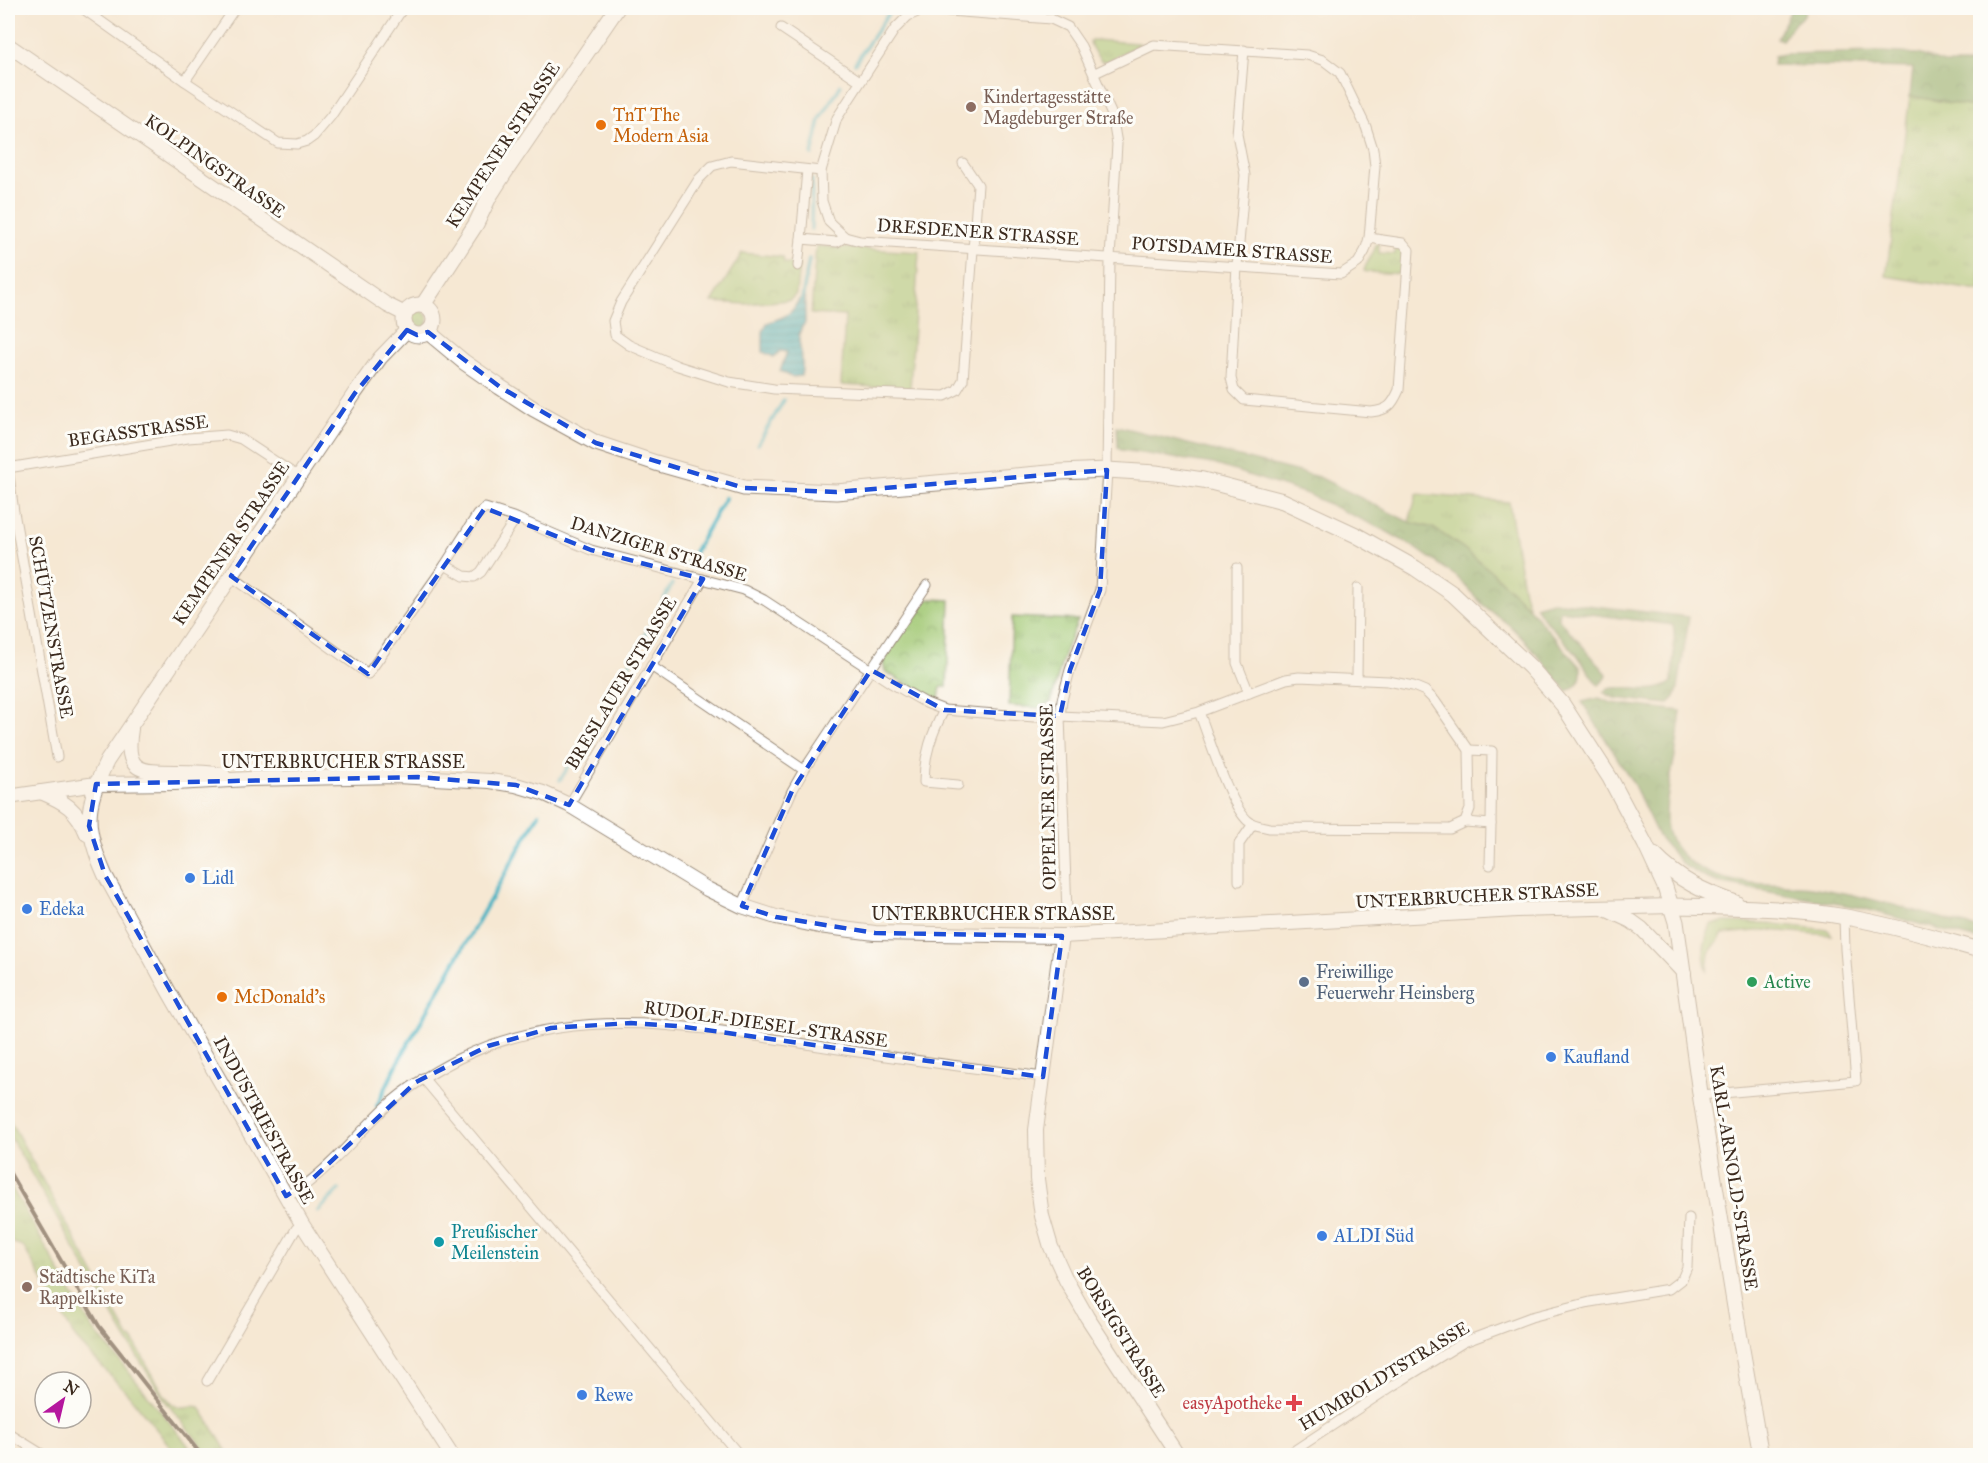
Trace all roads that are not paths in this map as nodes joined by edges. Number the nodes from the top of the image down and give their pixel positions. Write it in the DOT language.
graph roads {
  1 [pos="81,8"];
  2 [pos="235,8"];
  3 [pos="403,8"];
  4 [pos="617,8"];
  5 [pos="781,28"];
  6 [pos="8,45"];
  7 [pos="1244,50"];
  8 [pos="1095,73"];
  9 [pos="185,81"];
  10 [pos="860,81"];
  11 [pos="963,163"];
  12 [pos="807,170"];
  13 [pos="821,171"];
  14 [pos="845,237"];
  15 [pos="1369,238"];
  16 [pos="801,239"];
  17 [pos="973,249"];
  18 [pos="1110,258"];
  19 [pos="798,266"];
  20 [pos="1237,266"];
  21 [pos="423,305"];
  22 [pos="405,314"];
  23 [pos="407,330"];
  24 [pos="428,332"];
  25 [pos="8,468"];
  26 [pos="1107,470"];
  27 [pos="299,477"];
  28 [pos="10,513"];
  29 [pos="516,518"];
  30 [pos="445,565"];
  31 [pos="1238,568"];
  32 [pos="231,576"];
  33 [pos="703,579"];
  34 [pos="927,585"];
  35 [pos="1358,588"];
  36 [pos="651,666"];
  37 [pos="871,670"];
  38 [pos="1357,679"];
  39 [pos="1249,693"];
  40 [pos="944,710"];
  41 [pos="1199,712"];
  42 [pos="1060,716"];
  43 [pos="132,725"];
  44 [pos="1469,750"];
  45 [pos="57,757"];
  46 [pos="804,770"];
  47 [pos="249,779"];
  48 [pos="96,784"];
  49 [pos="958,785"];
  50 [pos="41,792"];
  51 [pos="8,797"];
  52 [pos="569,805"];
  53 [pos="1465,822"];
  54 [pos="1253,824"];
  55 [pos="1491,824"];
  56 [pos="1645,844"];
  57 [pos="92,847"];
  58 [pos="1490,865"];
  59 [pos="1239,881"];
  60 [pos="742,906"];
  61 [pos="1672,906"];
  62 [pos="1600,907"];
  63 [pos="1750,908"];
  64 [pos="1067,914"];
  65 [pos="1844,917"];
  66 [pos="1062,936"];
  67 [pos="1980,950"];
  68 [pos="1684,973"];
  69 [pos="1043,1077"];
  70 [pos="423,1078"];
  71 [pos="1701,1095"];
  72 [pos="286,1196"];
  73 [pos="1689,1218"];
  74 [pos="302,1224"];
  75 [pos="207,1381"];
  76 [pos="8,1432"];
  77 [pos="45,1455"];
  78 [pos="452,1455"];
  79 [pos="740,1455"];
  80 [pos="1178,1455"];
  81 [pos="1286,1455"];
  82 [pos="1761,1455"];
  1 -- 9 [label="street"];
  2 -- 9 [label="street"];
  3 -- 9 [label="street"];
  4 -- 21 [label="main road, KEMPENER STRASSE"];
  5 -- 10 [label="street"];
  6 -- 22 [label="street, KOLPINGSTRASSE"];
  7 -- 8 [label="street, POTSDAMER STRASSE"];
  7 -- 15 [label="street, POTSDAMER STRASSE"];
  7 -- 20 [label="street"];
  8 -- 10 [label="street"];
  8 -- 18 [label="street"];
  10 -- 13 [label="street"];
  11 -- 17 [label="street"];
  12 -- 13 [label="street"];
  12 -- 16 [label="street"];
  12 -- 17 [label="street"];
  13 -- 14 [label="street"];
  14 -- 16 [label="street, DRESDENER STRASSE"];
  14 -- 17 [label="street, DRESDENER STRASSE"];
  15 -- 20 [label="street, POTSDAMER STRASSE"];
  15 -- 20 [label="street"];
  16 -- 19 [label="street"];
  17 -- 18 [label="street, DRESDENER STRASSE"];
  18 -- 20 [label="street, POTSDAMER STRASSE"];
  18 -- 26 [label="street"];
  21 -- 22 [label="main road"];
  21 -- 24 [label="main road"];
  22 -- 23 [label="main road"];
  23 -- 24 [label="main road"];
  23 -- 27 [label="street, KEMPENER STRASSE"];
  24 -- 26 [label="main road"];
  25 -- 27 [label="street, BEGASSTRASSE"];
  25 -- 28 [label="street, SCHÜTZENSTRASSE"];
  26 -- 42 [label="street, OPPELNER STRASSE"];
  26 -- 56 [label="main road"];
  27 -- 32 [label="street, KEMPENER STRASSE"];
  28 -- 45 [label="street, SCHÜTZENSTRASSE"];
  29 -- 30 [label="street, DANZIGER STRASSE"];
  29 -- 30 [label="street"];
  29 -- 33 [label="street, DANZIGER STRASSE"];
  30 -- 32 [label="street, DANZIGER STRASSE"];
  31 -- 39 [label="street"];
  32 -- 43 [label="street, KEMPENER STRASSE"];
  33 -- 36 [label="street, BRESLAUER STRASSE"];
  33 -- 37 [label="street, DANZIGER STRASSE"];
  34 -- 37 [label="street"];
  35 -- 38 [label="street"];
  36 -- 46 [label="street"];
  36 -- 52 [label="street, BRESLAUER STRASSE"];
  37 -- 40 [label="street, DANZIGER STRASSE"];
  37 -- 46 [label="street"];
  38 -- 39 [label="street, DANZIGER STRASSE"];
  38 -- 44 [label="street, DANZIGER STRASSE"];
  39 -- 41 [label="street, DANZIGER STRASSE"];
  40 -- 42 [label="street, DANZIGER STRASSE"];
  40 -- 49 [label="street"];
  41 -- 42 [label="street, DANZIGER STRASSE"];
  41 -- 54 [label="street"];
  42 -- 64 [label="street, OPPELNER STRASSE"];
  43 -- 47 [label="street"];
  43 -- 48 [label="street, KEMPENER STRASSE"];
  44 -- 53 [label="street"];
  44 -- 55 [label="street"];
  46 -- 60 [label="street"];
  47 -- 48 [label="street, UNTERBRUCHER STRASSE"];
  47 -- 52 [label="street, UNTERBRUCHER STRASSE"];
  48 -- 50 [label="street, UNTERBRUCHER STRASSE"];
  48 -- 57 [label="street, INDUSTRIESTRASSE"];
  50 -- 51 [label="street, UNTERBRUCHER STRASSE"];
  50 -- 57 [label="street"];
  52 -- 60 [label="street, UNTERBRUCHER STRASSE"];
  53 -- 54 [label="street"];
  53 -- 55 [label="street"];
  54 -- 59 [label="street"];
  55 -- 58 [label="street"];
  56 -- 61 [label="main road, KARL-ARNOLD-STRASSE"];
  56 -- 63 [label="main road"];
  57 -- 72 [label="street, INDUSTRIESTRASSE"];
  60 -- 66 [label="street, UNTERBRUCHER STRASSE"];
  61 -- 62 [label="street, UNTERBRUCHER STRASSE"];
  61 -- 63 [label="main road"];
  61 -- 68 [label="main road, KARL-ARNOLD-STRASSE"];
  62 -- 66 [label="street, UNTERBRUCHER STRASSE"];
  62 -- 68 [label="street"];
  63 -- 65 [label="main road"];
  65 -- 67 [label="main road"];
  65 -- 71 [label="street"];
  66 -- 69 [label="street, BORSIGSTRASSE"];
  68 -- 71 [label="main road, KARL-ARNOLD-STRASSE"];
  69 -- 70 [label="street, RUDOLF-DIESEL-STRASSE"];
  69 -- 80 [label="street, BORSIGSTRASSE"];
  70 -- 72 [label="street, RUDOLF-DIESEL-STRASSE"];
  70 -- 79 [label="street"];
  71 -- 82 [label="main road, KARL-ARNOLD-STRASSE"];
  72 -- 74 [label="street, INDUSTRIESTRASSE"];
  73 -- 81 [label="street, HUMBOLDTSTRASSE"];
  74 -- 75 [label="street"];
  74 -- 78 [label="street, INDUSTRIESTRASSE"];
  76 -- 77 [label="street"];
}
